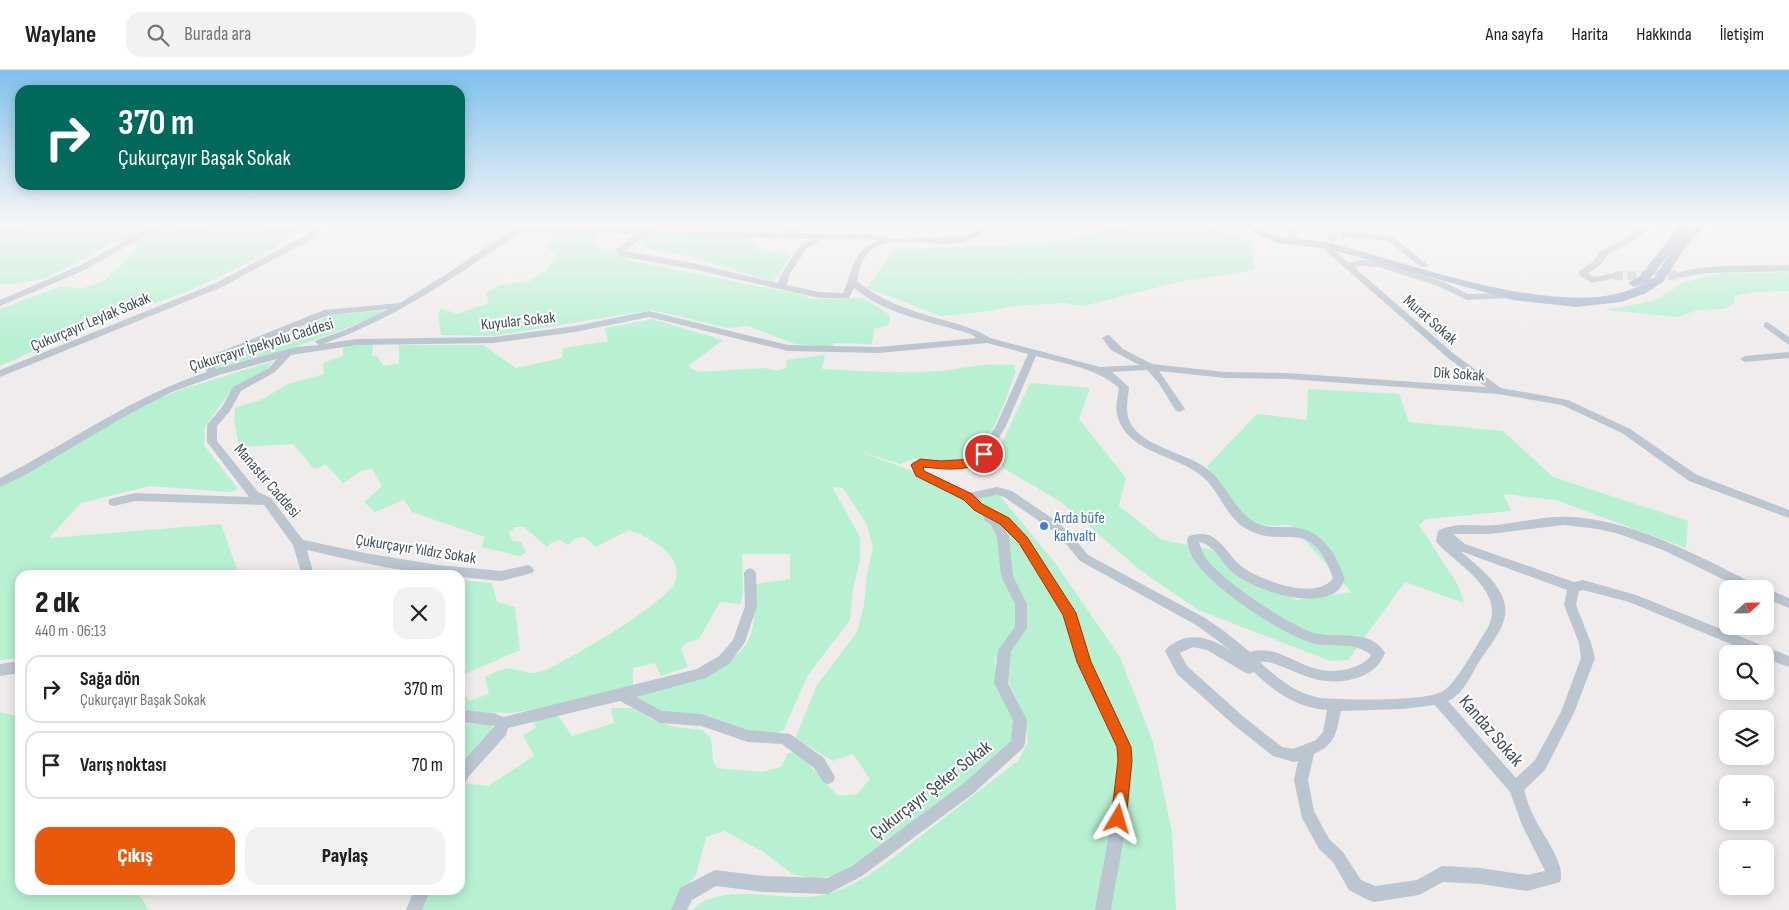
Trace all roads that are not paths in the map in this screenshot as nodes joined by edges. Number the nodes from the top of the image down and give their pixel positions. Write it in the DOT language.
graph roads {
  1 [pos="92,263"];
  2 [pos="260,263"];
  3 [pos="466,263"];
  4 [pos="675,263"];
  5 [pos="792,263"];
  6 [pos="858,263"];
  7 [pos="1344,263"];
  8 [pos="1362,263"];
  9 [pos="1366,263"];
  10 [pos="1392,263"];
  11 [pos="1420,263"];
  12 [pos="1597,263"];
  13 [pos="1656,263"];
  14 [pos="1669,263"];
  15 [pos="1347,266"];
  16 [pos="1789,268"];
  17 [pos="1679,275"];
  18 [pos="1614,276"];
  19 [pos="852,282"];
  20 [pos="1463,283"];
  21 [pos="782,287"];
  22 [pos="1510,295"];
  23 [pos="1473,296"];
  24 [pos="0,303"];
  25 [pos="405,304"];
  26 [pos="1767,325"];
  27 [pos="1107,338"];
  28 [pos="1786,338"];
  29 [pos="987,340"];
  30 [pos="289,352"];
  31 [pos="1034,353"];
  32 [pos="1789,355"];
  33 [pos="1745,359"];
  34 [pos="1150,367"];
  35 [pos="1098,370"];
  36 [pos="0,374"];
  37 [pos="213,374"];
  38 [pos="1498,391"];
  39 [pos="1180,409"];
  40 [pos="0,483"];
  41 [pos="968,497"];
  42 [pos="267,501"];
  43 [pos="114,502"];
  44 [pos="1789,514"];
  45 [pos="1446,531"];
  46 [pos="299,544"];
  47 [pos="307,570"];
  48 [pos="438,570"];
  49 [pos="528,570"];
  50 [pos="465,573"];
  51 [pos="750,573"];
  52 [pos="1735,580"];
  53 [pos="1574,586"];
  54 [pos="1774,597"];
  55 [pos="1789,604"];
  56 [pos="1789,662"];
  57 [pos="1254,664"];
  58 [pos="15,668"];
  59 [pos="0,670"];
  60 [pos="621,695"];
  61 [pos="1438,699"];
  62 [pos="1335,705"];
  63 [pos="465,716"];
  64 [pos="502,723"];
  65 [pos="1307,752"];
  66 [pos="465,770"];
  67 [pos="828,777"];
  68 [pos="1516,788"];
  69 [pos="420,895"];
  70 [pos="414,910"];
  71 [pos="679,910"];
  72 [pos="1103,910"];
  1 -- 24 [label="street"];
  2 -- 36 [label="street, Çukurçayır Leylak Sokak"];
  3 -- 25 [label="street, Çukurçayır İpekyolu Caddesi"];
  4 -- 21 [label="street"];
  5 -- 21 [label="street"];
  6 -- 19 [label="street"];
  7 -- 15 [label="street, Murat Sokak"];
  8 -- 15 [label="street, Murat Sokak"];
  9 -- 23 [label="street, Murat Sokak"];
  10 -- 20 [label="main road"];
  11 -- 13 [label="main road"];
  12 -- 18 [label="street"];
  14 -- 22 [label="main road"];
  15 -- 38 [label="street, Murat Sokak"];
  16 -- 17 [label="street"];
  19 -- 21 [label="street"];
  19 -- 29 [label="street"];
  20 -- 22 [label="main road"];
  20 -- 23 [label="street"];
  22 -- 23 [label="street, Murat Sokak"];
  25 -- 30 [label="street, Çukurçayır İpekyolu Caddesi"];
  25 -- 37 [label="street"];
  26 -- 28 [label="street"];
  27 -- 34 [label="street"];
  29 -- 30 [label="street, Kuyular Sokak"];
  29 -- 31 [label="street"];
  30 -- 37 [label="street, Çukurçayır İpekyolu Caddesi"];
  30 -- 42 [label="street, Manastır Caddesi"];
  31 -- 35 [label="street"];
  31 -- 41 [label="street"];
  32 -- 33 [label="street"];
  34 -- 35 [label="street, Dik Sokak"];
  34 -- 38 [label="street, Dik Sokak"];
  34 -- 39 [label="street"];
  35 -- 57 [label="street"];
  37 -- 40 [label="street, Çukurçayır İpekyolu Caddesi"];
  38 -- 44 [label="street, Dik Sokak"];
  41 -- 57 [label="street"];
  41 -- 71 [label="street, Çukurçayır Şeker Sokak"];
  41 -- 72 [label="street"];
  42 -- 43 [label="street"];
  42 -- 46 [label="street, Manastır Caddesi"];
  45 -- 52 [label="street"];
  45 -- 53 [label="street"];
  45 -- 61 [label="street"];
  46 -- 47 [label="street, Manastır Caddesi"];
  46 -- 48 [label="street, Çukurçayır Yıldız Sokak"];
  49 -- 50 [label="street, Çukurçayır Yıldız Sokak"];
  51 -- 60 [label="street"];
  53 -- 56 [label="street"];
  53 -- 68 [label="street"];
  54 -- 55 [label="street"];
  57 -- 62 [label="street"];
  57 -- 65 [label="street"];
  58 -- 59 [label="street"];
  60 -- 64 [label="street"];
  60 -- 67 [label="street"];
  61 -- 62 [label="street"];
  61 -- 68 [label="street, Kandaz Sokak"];
  62 -- 65 [label="street"];
  63 -- 64 [label="street"];
  64 -- 66 [label="street"];
  65 -- 68 [label="street"];
  69 -- 70 [label="street"];
}
